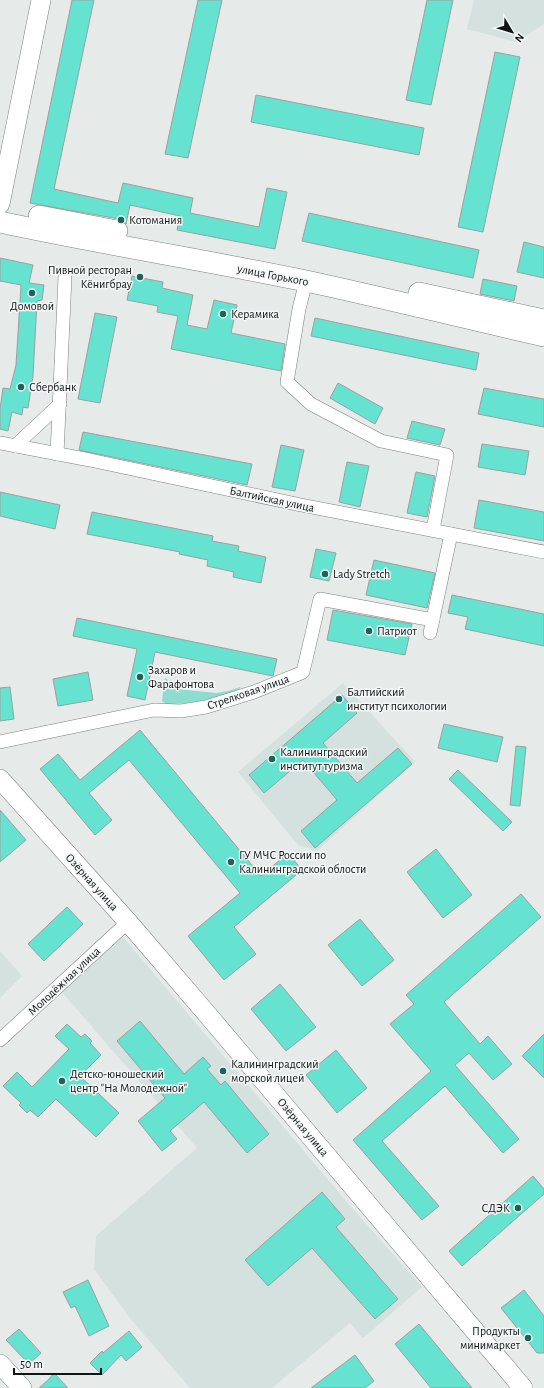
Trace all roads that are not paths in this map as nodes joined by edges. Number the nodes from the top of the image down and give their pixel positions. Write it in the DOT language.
graph roads {
  1 [pos="41,0"];
  2 [pos="0,204"];
  3 [pos="0,208"];
  4 [pos="0,222"];
  5 [pos="65,277"];
  6 [pos="306,281"];
  7 [pos="544,320"];
  8 [pos="544,336"];
  9 [pos="60,404"];
  10 [pos="0,443"];
  11 [pos="15,446"];
  12 [pos="57,454"];
  13 [pos="433,530"];
  14 [pos="451,534"];
  15 [pos="544,552"];
  16 [pos="433,620"];
  17 [pos="430,633"];
  18 [pos="0,742"];
  19 [pos="0,779"];
  20 [pos="128,922"];
  21 [pos="0,1040"];
  22 [pos="0,1364"];
  23 [pos="22,1388"];
  24 [pos="523,1388"];
  1 -- 2 [label="street"];
  3 -- 7 [label="main road, улица Горького"];
  4 -- 6 [label="main road, улица Горького"];
  5 -- 9 [label="street"];
  6 -- 8 [label="main road, улица Горького"];
  6 -- 13 [label="street"];
  9 -- 11 [label="street"];
  9 -- 12 [label="street"];
  10 -- 11 [label="street, Балтийская улица"];
  11 -- 12 [label="street, Балтийская улица"];
  12 -- 13 [label="street, Балтийская улица"];
  13 -- 14 [label="street, Балтийская улица"];
  14 -- 15 [label="street, Балтийская улица"];
  14 -- 16 [label="street"];
  16 -- 17 [label="street"];
  16 -- 18 [label="street, Стрелковая улица"];
  19 -- 20 [label="street, Озёрная улица"];
  20 -- 21 [label="street, Молодёжная улица"];
  20 -- 24 [label="street, Озёрная улица"];
  22 -- 23 [label="street"];
}
